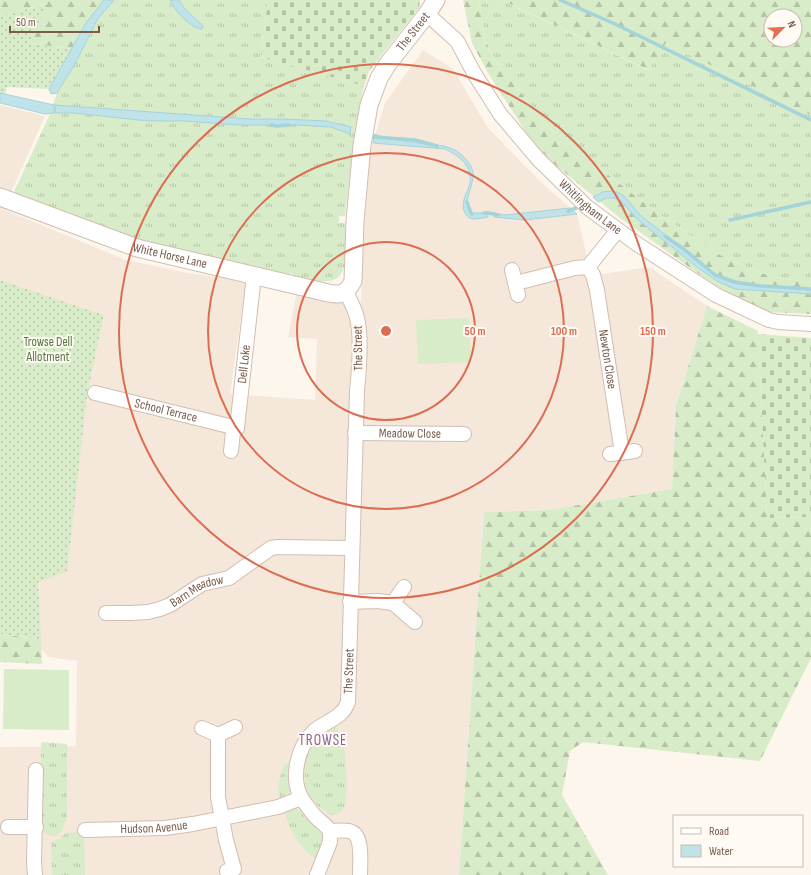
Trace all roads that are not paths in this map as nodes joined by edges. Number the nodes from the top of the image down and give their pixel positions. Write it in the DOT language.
graph roads {
  1 [pos="432,7"];
  2 [pos="0,197"];
  3 [pos="618,230"];
  4 [pos="588,267"];
  5 [pos="254,275"];
  6 [pos="516,282"];
  7 [pos="346,292"];
  8 [pos="811,324"];
  9 [pos="95,393"];
  10 [pos="237,428"];
  11 [pos="356,433"];
  12 [pos="464,434"];
  13 [pos="231,451"];
  14 [pos="622,453"];
  15 [pos="351,548"];
  16 [pos="404,587"];
  17 [pos="350,602"];
  18 [pos="393,603"];
  19 [pos="106,613"];
  20 [pos="415,622"];
  21 [pos="235,727"];
  22 [pos="202,728"];
  23 [pos="218,735"];
  24 [pos="36,770"];
  25 [pos="301,798"];
  26 [pos="222,819"];
  27 [pos="8,827"];
  28 [pos="36,827"];
  29 [pos="85,830"];
  30 [pos="330,831"];
  31 [pos="227,871"];
  32 [pos="35,875"];
  33 [pos="317,875"];
  34 [pos="360,875"];
  1 -- 3 [label="street, Whitlingham Lane"];
  1 -- 7 [label="street, The Street"];
  2 -- 5 [label="street, White Horse Lane"];
  3 -- 4 [label="street"];
  3 -- 8 [label="street, Whitlingham Lane"];
  4 -- 6 [label="street"];
  4 -- 14 [label="street, Newton Close"];
  5 -- 7 [label="street, White Horse Lane"];
  5 -- 10 [label="street, Dell Loke"];
  7 -- 11 [label="street, The Street"];
  9 -- 10 [label="street, School Terrace"];
  10 -- 13 [label="street, Dell Loke"];
  11 -- 12 [label="street, Meadow Close"];
  11 -- 15 [label="street, The Street"];
  15 -- 17 [label="street, The Street"];
  15 -- 19 [label="street, Barn Meadow"];
  16 -- 18 [label="street"];
  17 -- 18 [label="street"];
  17 -- 25 [label="street, The Street"];
  18 -- 20 [label="street"];
  21 -- 23 [label="street"];
  22 -- 23 [label="street"];
  23 -- 26 [label="street"];
  24 -- 28 [label="street"];
  25 -- 26 [label="street, Hudson Avenue"];
  25 -- 30 [label="street"];
  26 -- 29 [label="street, Hudson Avenue"];
  26 -- 31 [label="street"];
  27 -- 28 [label="street"];
  28 -- 32 [label="street"];
  30 -- 33 [label="street"];
  30 -- 34 [label="street"];
}
